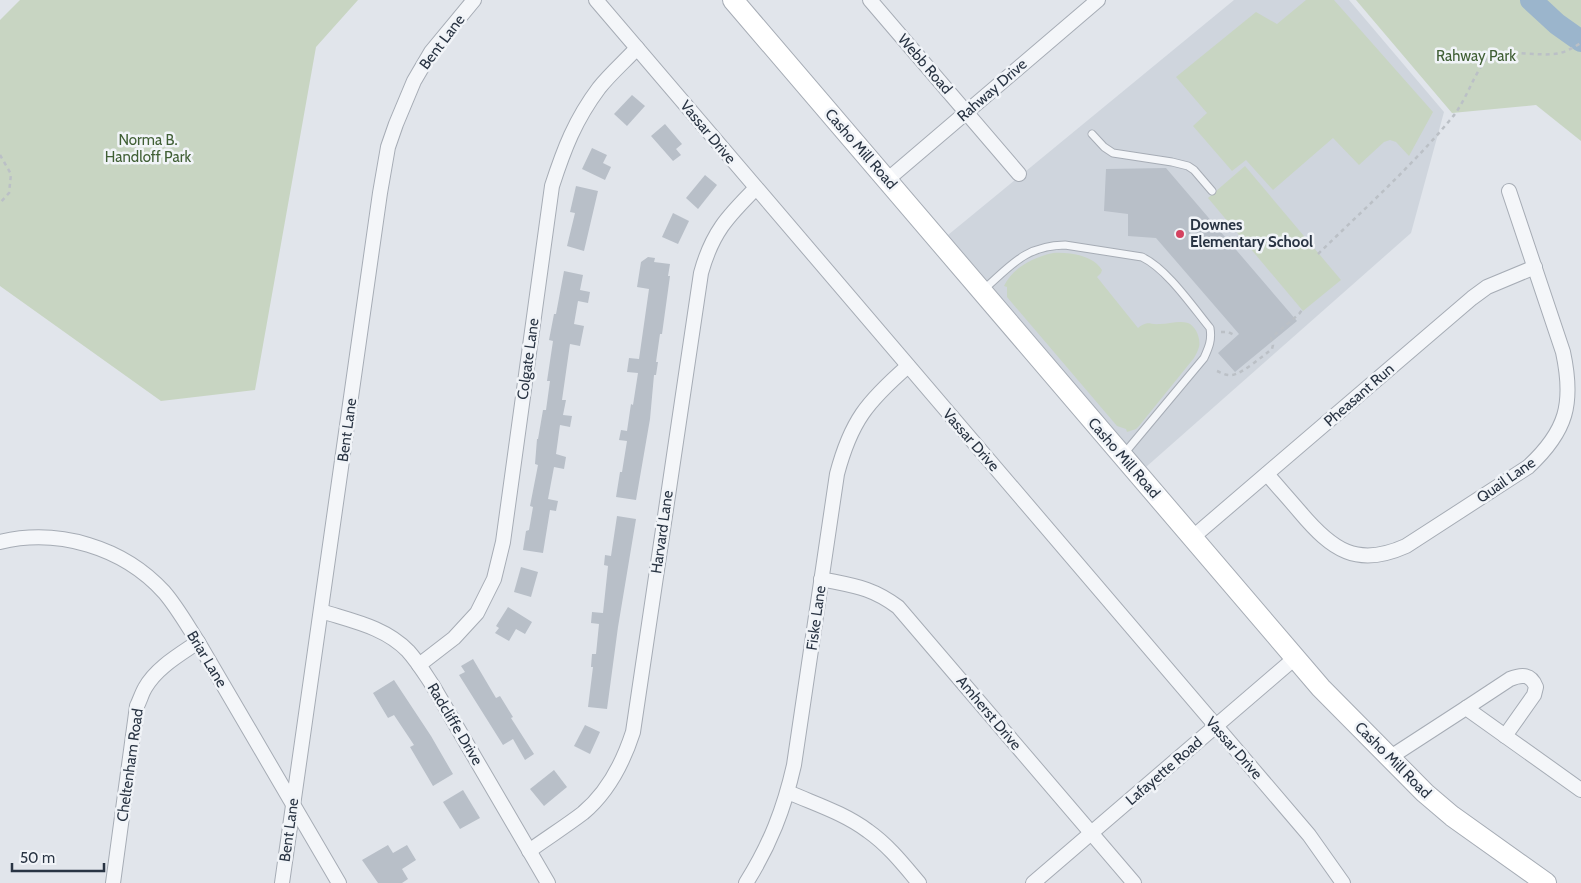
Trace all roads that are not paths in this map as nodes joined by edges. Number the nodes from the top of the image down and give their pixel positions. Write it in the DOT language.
graph roads {
  1 [pos="474,0"];
  2 [pos="596,0"];
  3 [pos="733,0"];
  4 [pos="870,0"];
  5 [pos="1098,0"];
  6 [pos="637,48"];
  7 [pos="966,112"];
  8 [pos="1092,134"];
  9 [pos="1019,174"];
  10 [pos="887,180"];
  11 [pos="756,188"];
  12 [pos="1212,191"];
  13 [pos="1509,191"];
  14 [pos="1535,267"];
  15 [pos="982,291"];
  16 [pos="908,366"];
  17 [pos="1123,456"];
  18 [pos="1267,474"];
  19 [pos="1193,537"];
  20 [pos="0,542"];
  21 [pos="821,579"];
  22 [pos="321,611"];
  23 [pos="198,642"];
  24 [pos="1295,658"];
  25 [pos="419,665"];
  26 [pos="1466,708"];
  27 [pos="1216,726"];
  28 [pos="1505,736"];
  29 [pos="1389,758"];
  30 [pos="1581,790"];
  31 [pos="788,792"];
  32 [pos="292,804"];
  33 [pos="1091,833"];
  34 [pos="529,851"];
  35 [pos="113,883"];
  36 [pos="282,883"];
  37 [pos="339,883"];
  38 [pos="548,883"];
  39 [pos="746,883"];
  40 [pos="919,883"];
  41 [pos="1033,883"];
  42 [pos="1134,883"];
  43 [pos="1343,883"];
  44 [pos="1546,883"];
  1 -- 22 [label="street, Bent Lane"];
  2 -- 6 [label="street, Vassar Drive"];
  3 -- 10 [label="street, Casho Mill Road"];
  4 -- 7 [label="street, Webb Road"];
  5 -- 7 [label="street, Rahway Drive"];
  6 -- 11 [label="street, Vassar Drive"];
  6 -- 25 [label="street, Colgate Lane"];
  7 -- 9 [label="street, Webb Road"];
  7 -- 10 [label="street, Rahway Drive"];
  8 -- 12 [label="lane"];
  10 -- 15 [label="street, Casho Mill Road"];
  11 -- 16 [label="street, Vassar Drive"];
  11 -- 34 [label="street, Harvard Lane"];
  13 -- 14 [label="street, Quail Lane"];
  14 -- 18 [label="street, Pheasant Run"];
  14 -- 18 [label="street, Quail Lane"];
  15 -- 17 [label="street, Casho Mill Road"];
  15 -- 17 [label="lane"];
  16 -- 21 [label="street, Fiske Lane"];
  16 -- 27 [label="street, Vassar Drive"];
  17 -- 19 [label="street, Casho Mill Road"];
  18 -- 19 [label="street, Pheasant Run"];
  19 -- 24 [label="street, Casho Mill Road"];
  20 -- 23 [label="street, Briar Lane"];
  21 -- 31 [label="street, Fiske Lane"];
  21 -- 33 [label="street, Amherst Drive"];
  22 -- 25 [label="street, Radcliffe Drive"];
  22 -- 32 [label="street, Bent Lane"];
  23 -- 32 [label="street, Briar Lane"];
  23 -- 35 [label="street, Cheltenham Road"];
  24 -- 27 [label="street, Lafayette Road"];
  24 -- 29 [label="street, Casho Mill Road"];
  25 -- 34 [label="street, Radcliffe Drive"];
  26 -- 28 [label="street"];
  26 -- 28 [label="street"];
  26 -- 29 [label="street"];
  27 -- 33 [label="street, Lafayette Road"];
  27 -- 43 [label="street, Vassar Drive"];
  28 -- 30 [label="street"];
  29 -- 44 [label="street, Casho Mill Road"];
  31 -- 39 [label="street, Fiske Lane"];
  31 -- 40 [label="street"];
  32 -- 36 [label="street, Bent Lane"];
  32 -- 37 [label="street, Briar Lane"];
  33 -- 41 [label="street, Lafayette Road"];
  33 -- 42 [label="street, Amherst Drive"];
  34 -- 38 [label="street, Radcliffe Drive"];
}
